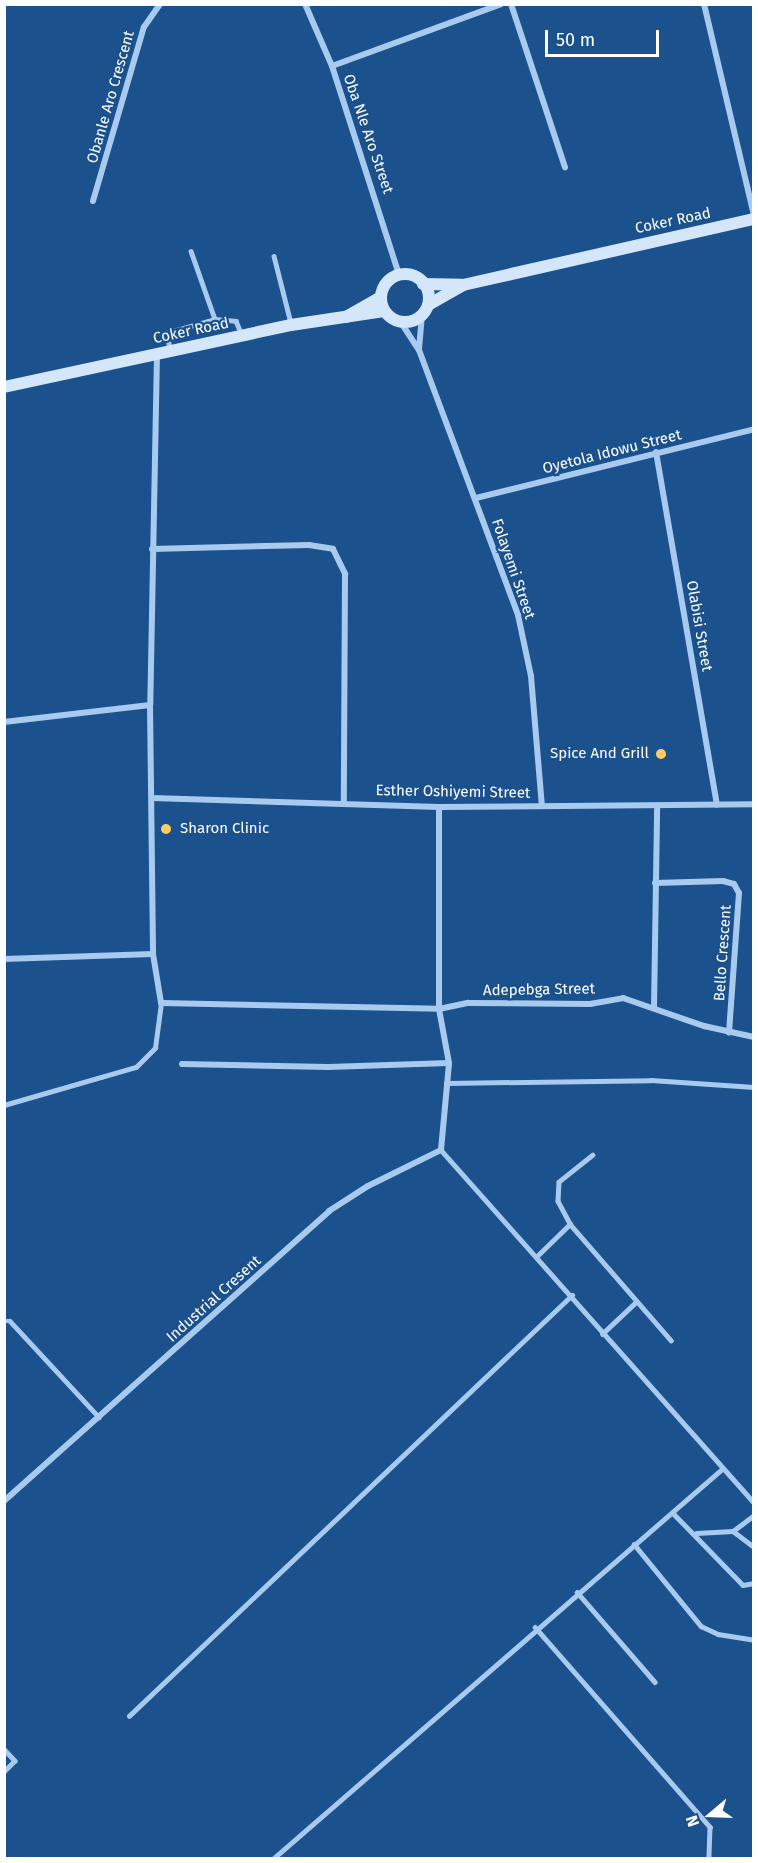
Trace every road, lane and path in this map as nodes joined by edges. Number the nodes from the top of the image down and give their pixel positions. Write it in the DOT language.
graph roads {
  1 [pos="160,4"];
  2 [pos="305,4"];
  3 [pos="501,4"];
  4 [pos="511,4"];
  5 [pos="704,4"];
  6 [pos="332,66"];
  7 [pos="565,167"];
  8 [pos="93,201"];
  9 [pos="753,217"];
  10 [pos="191,251"];
  11 [pos="274,256"];
  12 [pos="399,275"];
  13 [pos="423,284"];
  14 [pos="463,285"];
  15 [pos="381,297"];
  16 [pos="425,310"];
  17 [pos="384,311"];
  18 [pos="345,318"];
  19 [pos="215,320"];
  20 [pos="400,321"];
  21 [pos="291,325"];
  22 [pos="242,335"];
  23 [pos="170,350"];
  24 [pos="419,350"];
  25 [pos="157,353"];
  26 [pos="4,387"];
  27 [pos="753,429"];
  28 [pos="656,452"];
  29 [pos="476,498"];
  30 [pos="152,549"];
  31 [pos="150,705"];
  32 [pos="4,722"];
  33 [pos="152,798"];
  34 [pos="344,802"];
  35 [pos="753,804"];
  36 [pos="717,805"];
  37 [pos="542,806"];
  38 [pos="439,807"];
  39 [pos="657,807"];
  40 [pos="655,883"];
  41 [pos="153,954"];
  42 [pos="4,959"];
  43 [pos="162,1003"];
  44 [pos="654,1008"];
  45 [pos="439,1009"];
  46 [pos="729,1033"];
  47 [pos="753,1037"];
  48 [pos="449,1063"];
  49 [pos="182,1064"];
  50 [pos="446,1083"];
  51 [pos="753,1087"];
  52 [pos="4,1106"];
  53 [pos="441,1150"];
  54 [pos="593,1155"];
  55 [pos="570,1224"];
  56 [pos="537,1256"];
  57 [pos="572,1295"];
  58 [pos="636,1302"];
  59 [pos="4,1321"];
  60 [pos="602,1334"];
  61 [pos="671,1340"];
  62 [pos="99,1417"];
  63 [pos="722,1469"];
  64 [pos="4,1502"];
  65 [pos="753,1502"];
  66 [pos="673,1513"];
  67 [pos="753,1515"];
  68 [pos="733,1531"];
  69 [pos="696,1533"];
  70 [pos="634,1544"];
  71 [pos="753,1547"];
  72 [pos="753,1583"];
  73 [pos="577,1592"];
  74 [pos="535,1627"];
  75 [pos="753,1640"];
  76 [pos="655,1682"];
  77 [pos="129,1716"];
  78 [pos="4,1749"];
  79 [pos="4,1772"];
  80 [pos="274,1858"];
  81 [pos="709,1858"];
  1 -- 8 [label="street, Obanle Aro Crescent"];
  2 -- 6 [label="street, Oba Nle Aro Street"];
  3 -- 6 [label="street"];
  4 -- 7 [label="street"];
  5 -- 9 [label="street"];
  6 -- 12 [label="street, Oba Nle Aro Street"];
  9 -- 14 [label="main road, Coker Road"];
  10 -- 19 [label="lane"];
  11 -- 21 [label="lane"];
  12 -- 13 [label="main road"];
  12 -- 15 [label="main road"];
  13 -- 14 [label="main road"];
  13 -- 16 [label="main road"];
  14 -- 16 [label="main road, Coker Road"];
  15 -- 17 [label="main road"];
  15 -- 18 [label="main road"];
  16 -- 20 [label="main road"];
  16 -- 24 [label="street"];
  17 -- 18 [label="main road, Coker Road"];
  17 -- 20 [label="main road"];
  18 -- 21 [label="main road, Coker Road"];
  19 -- 22 [label="lane"];
  19 -- 23 [label="lane"];
  20 -- 24 [label="street"];
  21 -- 22 [label="main road, Coker Road"];
  22 -- 23 [label="main road, Coker Road"];
  23 -- 25 [label="main road, Coker Road"];
  24 -- 29 [label="street, Folayemi Street"];
  25 -- 26 [label="main road, Coker Road"];
  25 -- 30 [label="street"];
  27 -- 28 [label="street, Oyetola Idowu Street"];
  28 -- 29 [label="street, Oyetola Idowu Street"];
  28 -- 36 [label="street, Olabisi Street"];
  29 -- 37 [label="street, Folayemi Street"];
  30 -- 31 [label="street"];
  30 -- 34 [label="street"];
  31 -- 32 [label="street"];
  31 -- 33 [label="street"];
  33 -- 34 [label="street, Esther Oshiyemi Street"];
  33 -- 41 [label="street"];
  34 -- 38 [label="street, Esther Oshiyemi Street"];
  35 -- 36 [label="street, Esther Oshiyemi Street"];
  36 -- 39 [label="street, Esther Oshiyemi Street"];
  37 -- 38 [label="street, Esther Oshiyemi Street"];
  37 -- 39 [label="street, Esther Oshiyemi Street"];
  38 -- 45 [label="street"];
  39 -- 40 [label="street"];
  40 -- 44 [label="street"];
  40 -- 46 [label="street, Bello Crescent"];
  41 -- 42 [label="street"];
  41 -- 43 [label="street"];
  43 -- 45 [label="street, Adepebga Street"];
  43 -- 52 [label="lane"];
  44 -- 45 [label="street, Adepebga Street"];
  44 -- 46 [label="street, Adepebga Street"];
  45 -- 48 [label="street"];
  46 -- 47 [label="street, Adepebga Street"];
  48 -- 49 [label="street"];
  48 -- 50 [label="street"];
  50 -- 51 [label="lane"];
  50 -- 53 [label="street"];
  53 -- 56 [label="lane"];
  53 -- 62 [label="street, Industrial Cresent"];
  54 -- 55 [label="lane"];
  55 -- 56 [label="lane"];
  55 -- 58 [label="lane"];
  56 -- 57 [label="lane"];
  57 -- 60 [label="lane"];
  57 -- 77 [label="lane"];
  58 -- 60 [label="lane"];
  58 -- 61 [label="lane"];
  59 -- 62 [label="lane"];
  60 -- 63 [label="lane"];
  62 -- 64 [label="street, Industrial Cresent"];
  63 -- 65 [label="lane"];
  63 -- 66 [label="lane"];
  66 -- 69 [label="lane"];
  66 -- 70 [label="lane"];
  67 -- 68 [label="lane"];
  68 -- 69 [label="lane"];
  68 -- 71 [label="lane"];
  69 -- 72 [label="lane"];
  70 -- 73 [label="lane"];
  70 -- 75 [label="lane"];
  73 -- 74 [label="lane"];
  73 -- 76 [label="lane"];
  74 -- 80 [label="lane"];
  74 -- 81 [label="lane"];
  78 -- 79 [label="lane"];
}
